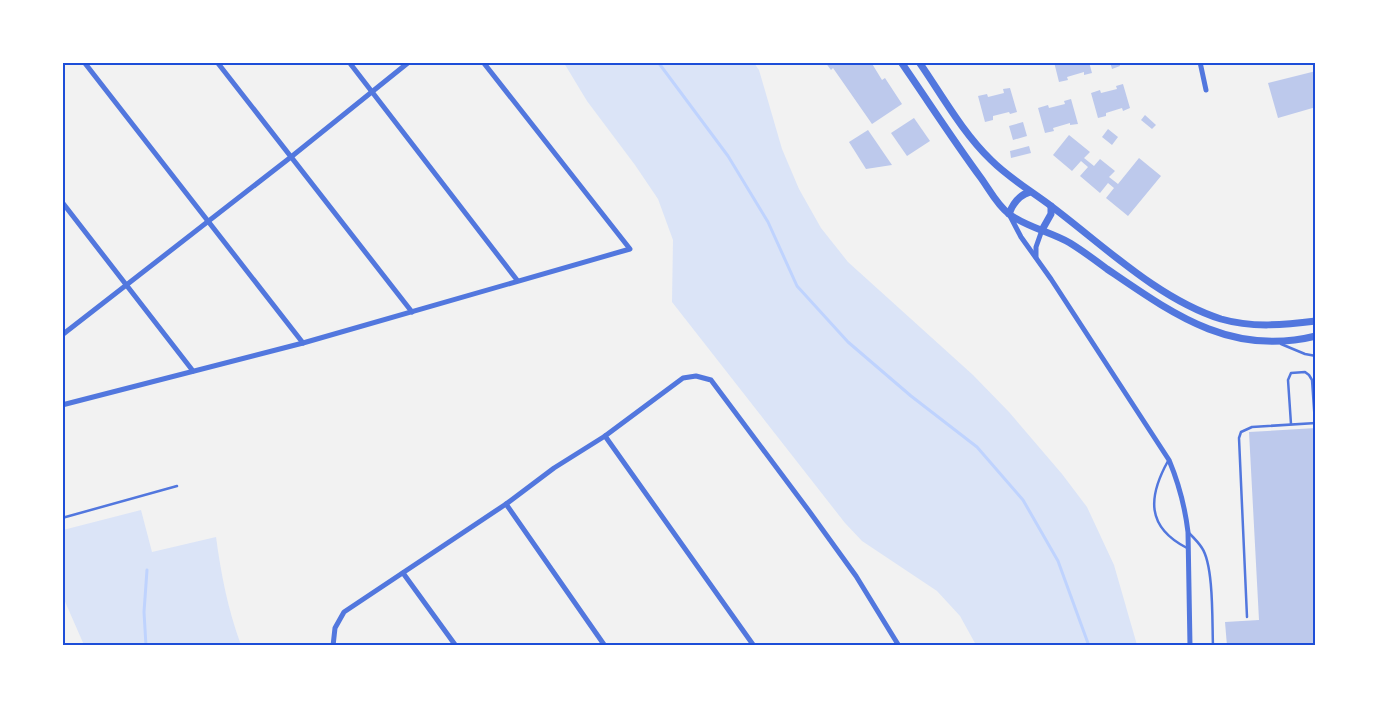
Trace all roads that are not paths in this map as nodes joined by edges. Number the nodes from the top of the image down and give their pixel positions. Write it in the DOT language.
graph roads {
  1 [pos="84,62"];
  2 [pos="217,62"];
  3 [pos="349,62"];
  4 [pos="408,62"];
  5 [pos="483,62"];
  6 [pos="901,62"];
  7 [pos="919,62"];
  8 [pos="1200,62"];
  9 [pos="1206,90"];
  10 [pos="372,92"];
  11 [pos="291,157"];
  12 [pos="1030,192"];
  13 [pos="62,202"];
  14 [pos="1051,206"];
  15 [pos="1008,214"];
  16 [pos="209,222"];
  17 [pos="1042,230"];
  18 [pos="1036,258"];
  19 [pos="517,280"];
  20 [pos="127,284"];
  21 [pos="412,312"];
  22 [pos="1316,321"];
  23 [pos="62,335"];
  24 [pos="1316,336"];
  25 [pos="1275,341"];
  26 [pos="303,343"];
  27 [pos="1316,356"];
  28 [pos="193,371"];
  29 [pos="62,404"];
  30 [pos="1315,423"];
  31 [pos="1291,424"];
  32 [pos="606,436"];
  33 [pos="1169,460"];
  34 [pos="177,486"];
  35 [pos="506,504"];
  36 [pos="62,518"];
  37 [pos="1188,532"];
  38 [pos="1188,548"];
  39 [pos="403,573"];
  40 [pos="1247,616"];
  41 [pos="333,646"];
  42 [pos="456,646"];
  43 [pos="606,646"];
  44 [pos="754,646"];
  45 [pos="899,646"];
  46 [pos="1190,646"];
  47 [pos="1212,646"];
  1 -- 16 [label="street"];
  2 -- 11 [label="street"];
  3 -- 10 [label="street"];
  4 -- 10 [label="street"];
  5 -- 19 [label="street"];
  6 -- 15 [label="street"];
  7 -- 12 [label="street"];
  8 -- 9 [label="street"];
  10 -- 11 [label="street"];
  10 -- 19 [label="street"];
  11 -- 16 [label="street"];
  11 -- 21 [label="street"];
  12 -- 14 [label="street"];
  12 -- 15 [label="street"];
  13 -- 20 [label="street"];
  14 -- 17 [label="street"];
  14 -- 22 [label="street"];
  15 -- 17 [label="street"];
  15 -- 18 [label="street"];
  16 -- 20 [label="street"];
  16 -- 26 [label="street"];
  17 -- 18 [label="street"];
  17 -- 25 [label="street"];
  18 -- 33 [label="street"];
  19 -- 21 [label="street"];
  20 -- 23 [label="street"];
  20 -- 28 [label="street"];
  21 -- 26 [label="street"];
  24 -- 25 [label="street"];
  25 -- 27 [label="lane"];
  26 -- 28 [label="street"];
  28 -- 29 [label="street"];
  30 -- 31 [label="lane"];
  30 -- 31 [label="lane"];
  31 -- 40 [label="lane"];
  32 -- 35 [label="street"];
  32 -- 44 [label="street"];
  32 -- 45 [label="street"];
  33 -- 37 [label="street"];
  33 -- 38 [label="lane"];
  34 -- 36 [label="lane"];
  35 -- 39 [label="street"];
  35 -- 43 [label="street"];
  37 -- 38 [label="street"];
  37 -- 47 [label="lane"];
  38 -- 46 [label="street"];
  39 -- 41 [label="street"];
  39 -- 42 [label="street"];
}
